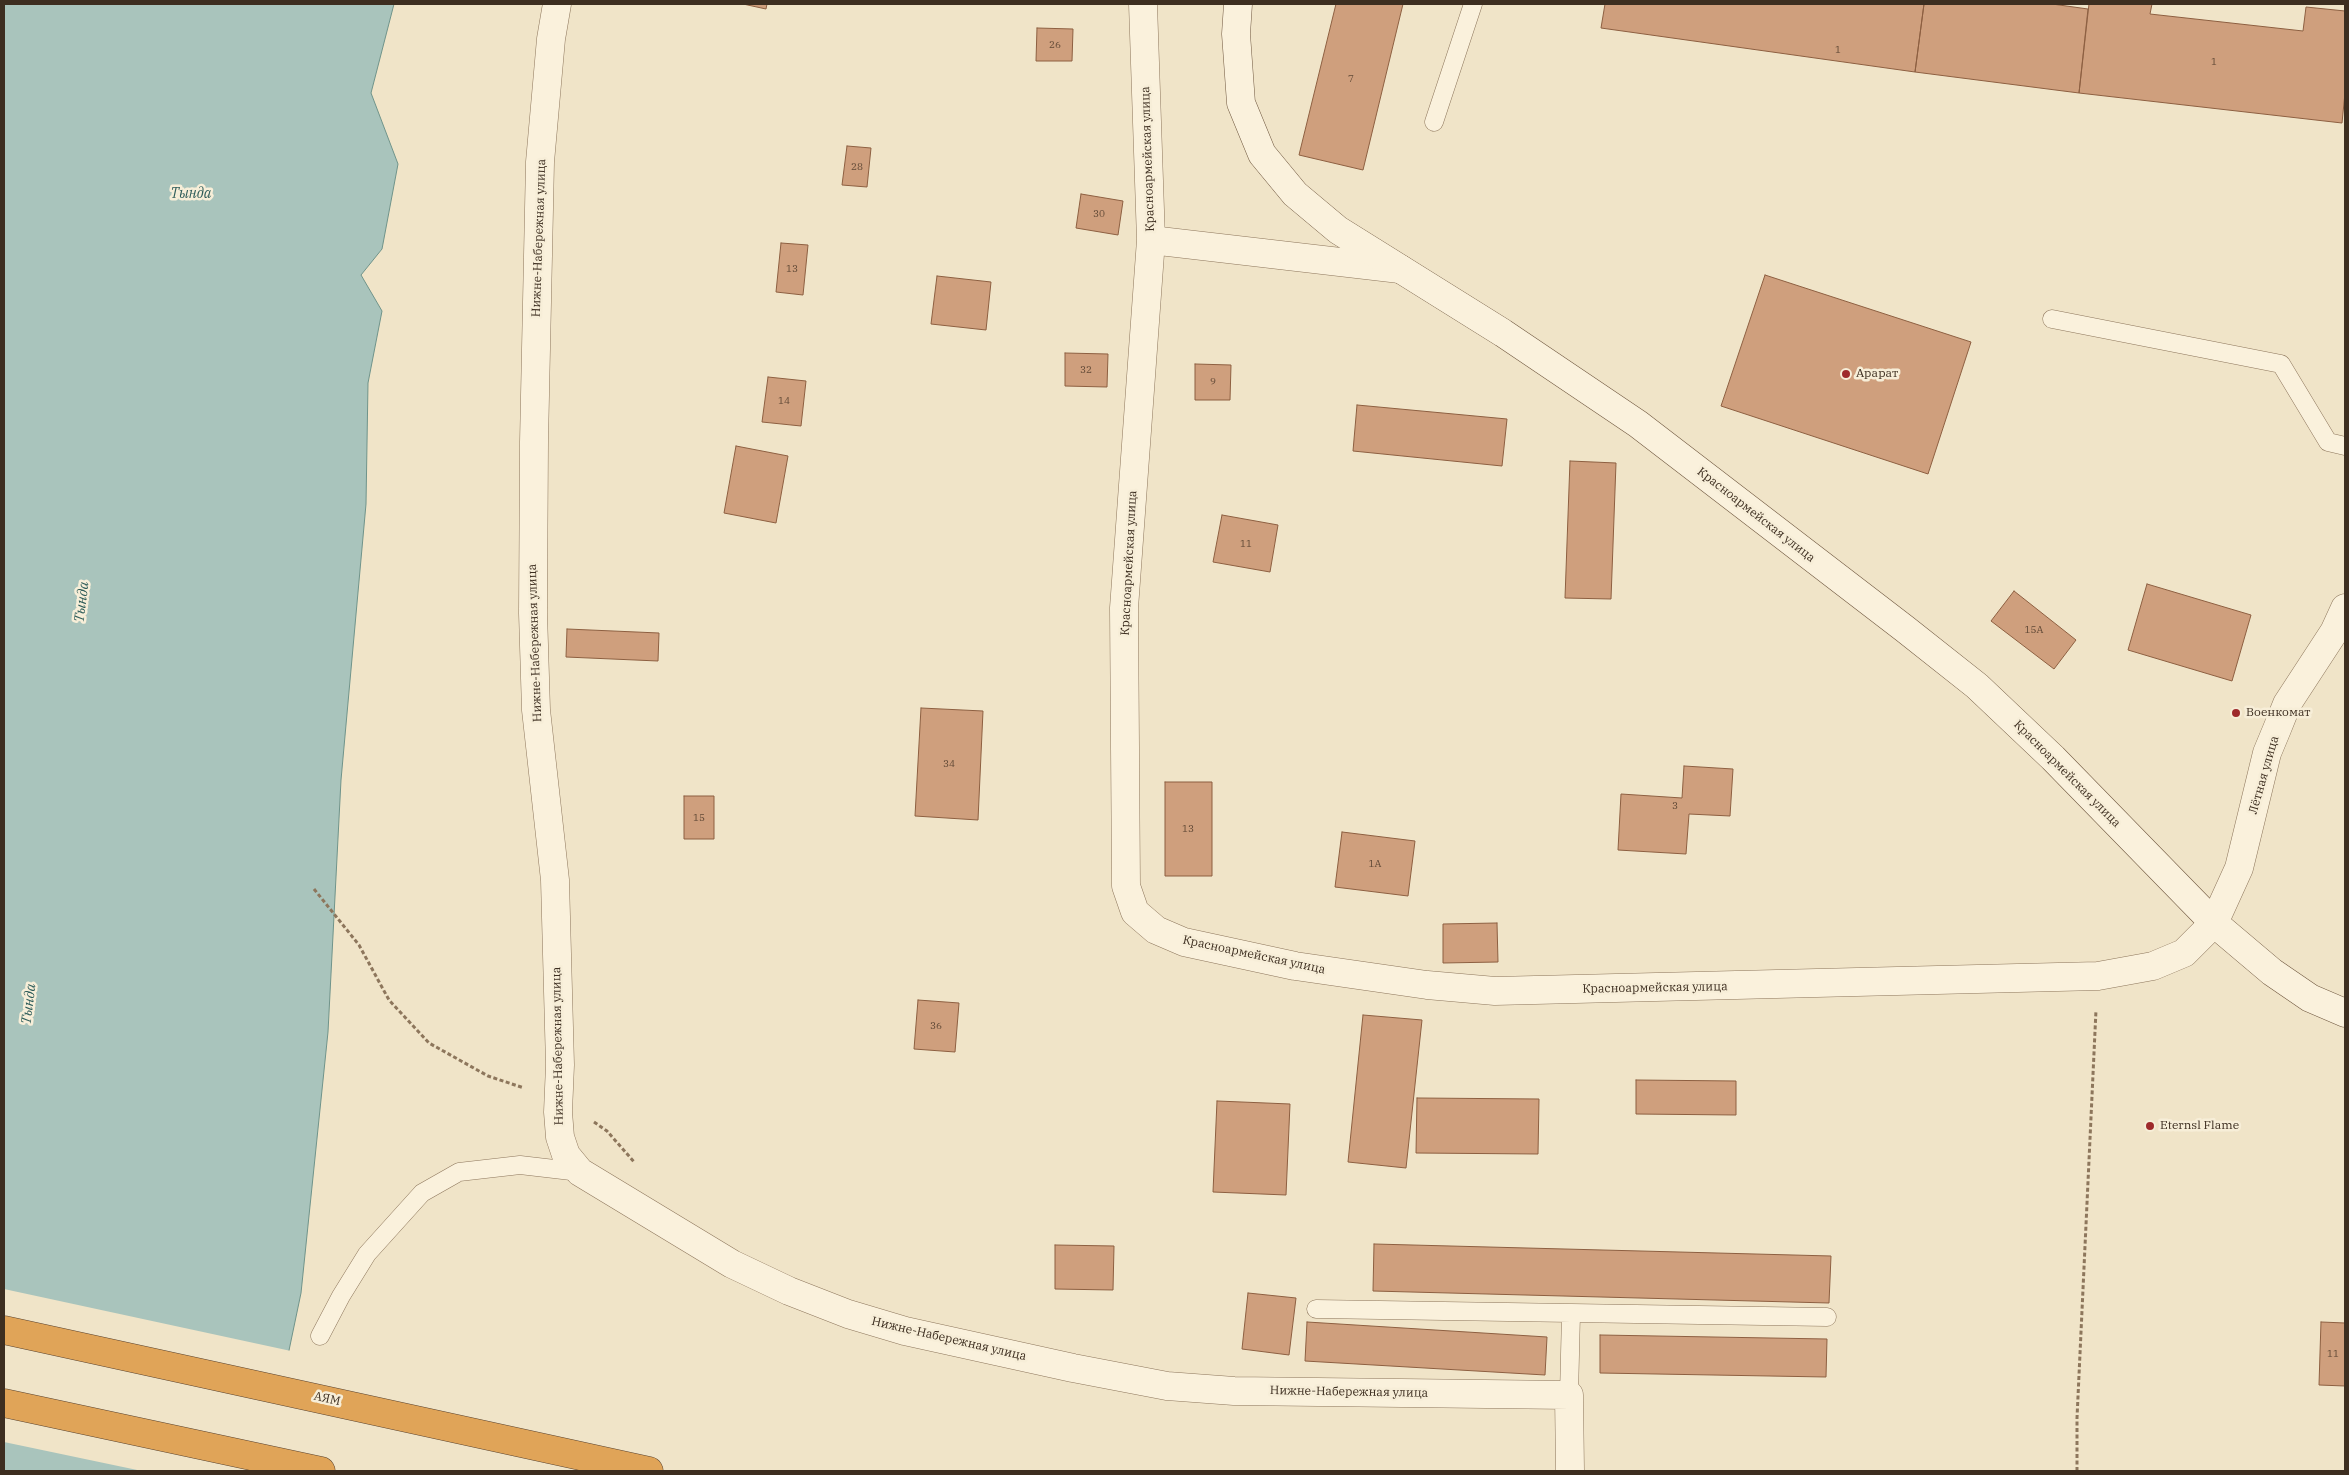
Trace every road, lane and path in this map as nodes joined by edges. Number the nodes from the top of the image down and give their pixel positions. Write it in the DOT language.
graph roads {
  1 [pos="557,4"];
  2 [pos="1143,4"];
  3 [pos="1238,4"];
  4 [pos="1473,4"];
  5 [pos="1434,122"];
  6 [pos="1151,240"];
  7 [pos="1400,269"];
  8 [pos="2052,319"];
  9 [pos="2345,446"];
  10 [pos="2345,608"];
  11 [pos="314,889"];
  12 [pos="2214,923"];
  13 [pos="2098,976"];
  14 [pos="2345,1013"];
  15 [pos="558,1099"];
  16 [pos="641,1170"];
  17 [pos="580,1172"];
  18 [pos="1316,1309"];
  19 [pos="1571,1314"];
  20 [pos="1827,1317"];
  21 [pos="4,1330"];
  22 [pos="320,1336"];
  23 [pos="1569,1395"];
  24 [pos="4,1403"];
  25 [pos="321,1471"];
  26 [pos="649,1471"];
  27 [pos="1570,1471"];
  28 [pos="2077,1471"];
  1 -- 15 [label="street, Нижне-Набережная улица"];
  2 -- 6 [label="street, Красноармейская улица"];
  3 -- 7 [label="street, Красноармейская улица"];
  4 -- 5 [label="lane"];
  6 -- 7 [label="street"];
  6 -- 13 [label="street, Красноармейская улица"];
  7 -- 12 [label="street, Красноармейская улица"];
  8 -- 9 [label="lane"];
  10 -- 12 [label="street, Лётная улица"];
  11 -- 15 [label="path"];
  12 -- 13 [label="street, Красноармейская улица"];
  12 -- 14 [label="street, Красноармейская улица"];
  13 -- 28 [label="path"];
  15 -- 16 [label="path"];
  15 -- 17 [label="street, Нижне-Набережная улица"];
  17 -- 22 [label="lane"];
  17 -- 23 [label="street, Нижне-Набережная улица"];
  18 -- 19 [label="lane"];
  19 -- 20 [label="lane"];
  19 -- 23 [label="lane"];
  21 -- 26 [label="highway, АЯМ"];
  23 -- 27 [label="street"];
  24 -- 25 [label="highway"];
}
